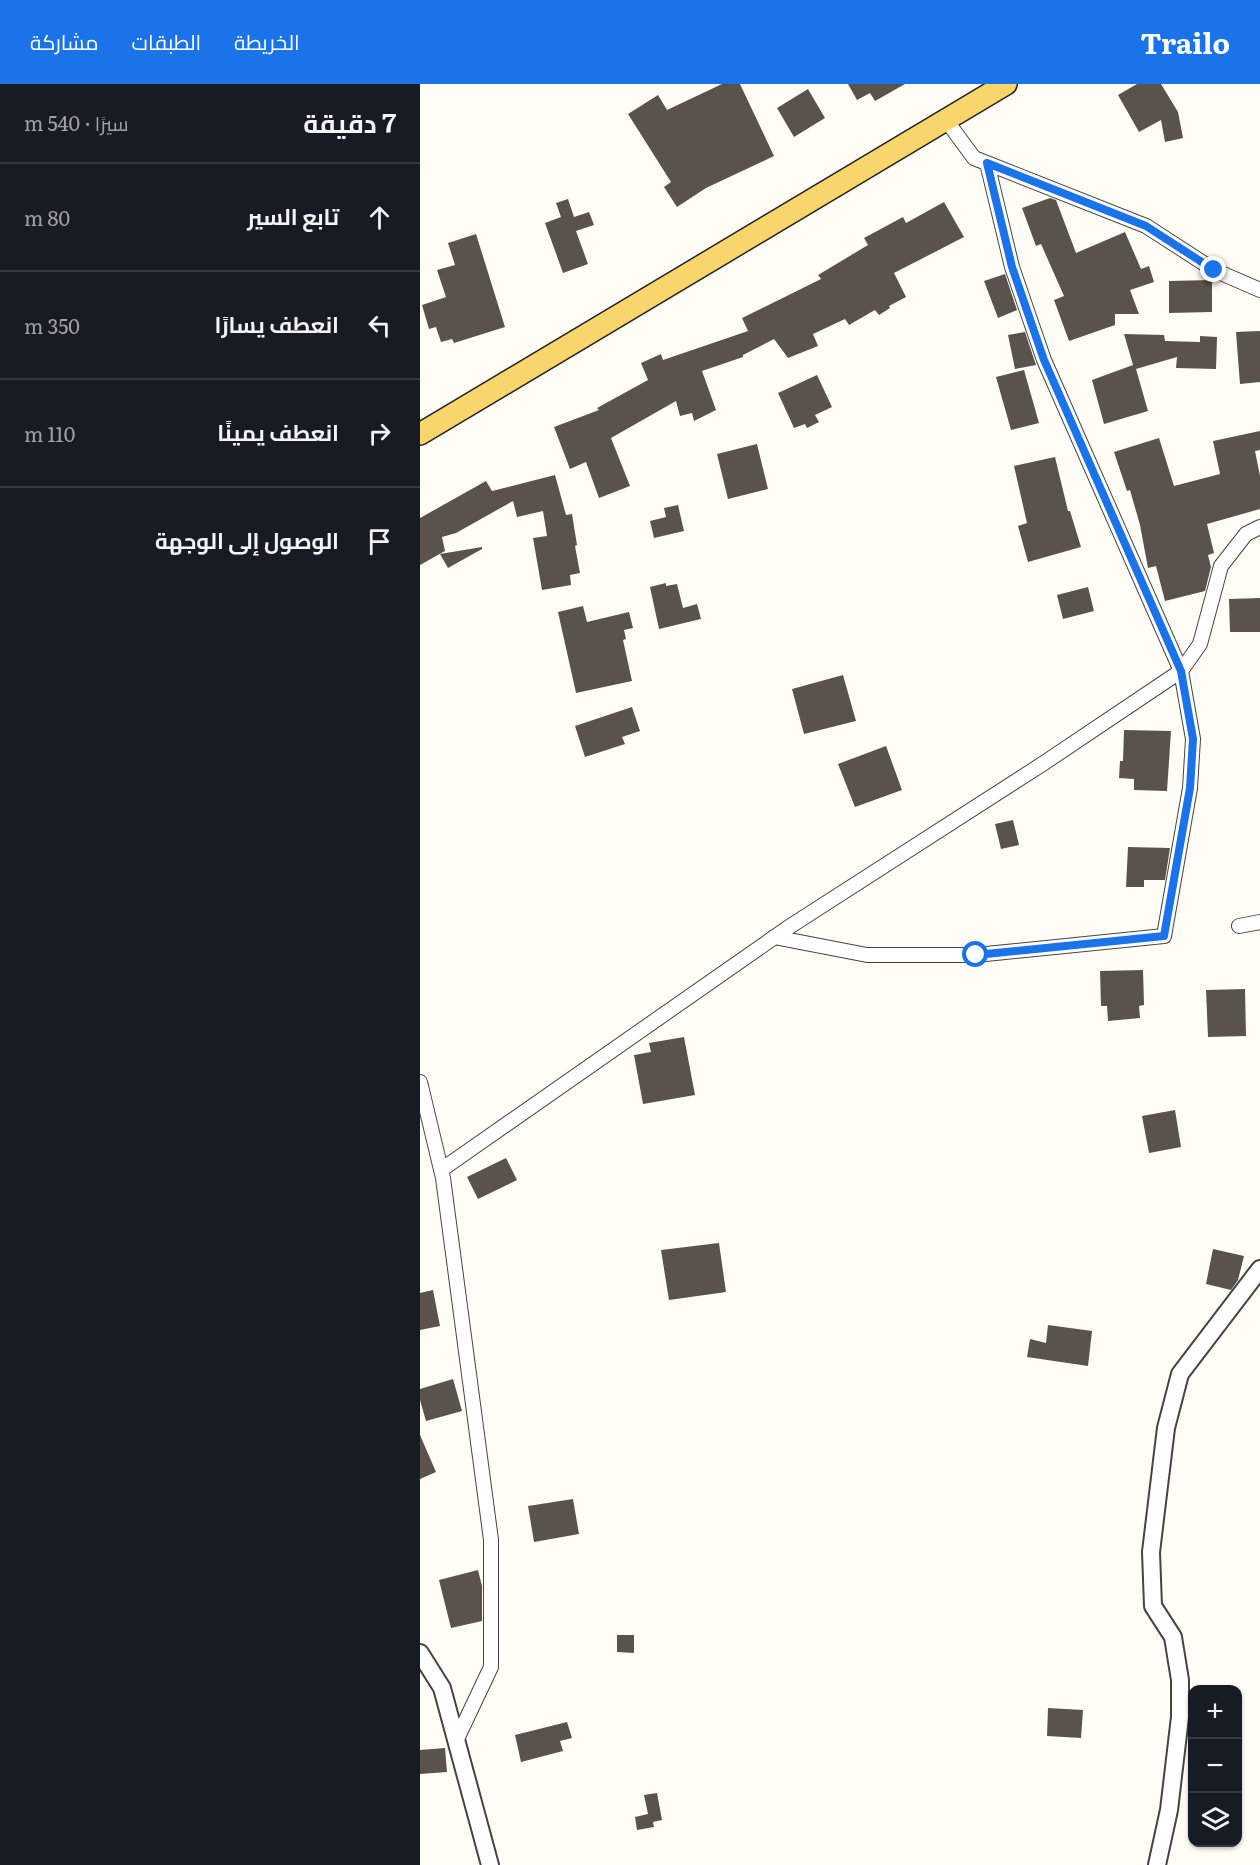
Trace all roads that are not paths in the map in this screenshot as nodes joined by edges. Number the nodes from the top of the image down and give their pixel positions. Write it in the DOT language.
graph roads {
  1 [pos="1006,84"];
  2 [pos="946,120"];
  3 [pos="987,163"];
  4 [pos="1260,290"];
  5 [pos="420,434"];
  6 [pos="1260,527"];
  7 [pos="1181,671"];
  8 [pos="1260,922"];
  9 [pos="1239,926"];
  10 [pos="774,937"];
  11 [pos="420,1082"];
  12 [pos="441,1170"];
  13 [pos="1260,1269"];
  14 [pos="420,1653"];
  15 [pos="456,1741"];
  16 [pos="490,1865"];
  17 [pos="1158,1865"];
  1 -- 2 [label="main road"];
  2 -- 3 [label="street"];
  2 -- 5 [label="main road"];
  3 -- 4 [label="street"];
  3 -- 7 [label="street"];
  6 -- 7 [label="street"];
  7 -- 10 [label="street"];
  7 -- 10 [label="street"];
  8 -- 9 [label="street"];
  10 -- 12 [label="street"];
  11 -- 12 [label="street"];
  12 -- 15 [label="street"];
  13 -- 17 [label="street"];
  14 -- 15 [label="street"];
  15 -- 16 [label="street"];
}
